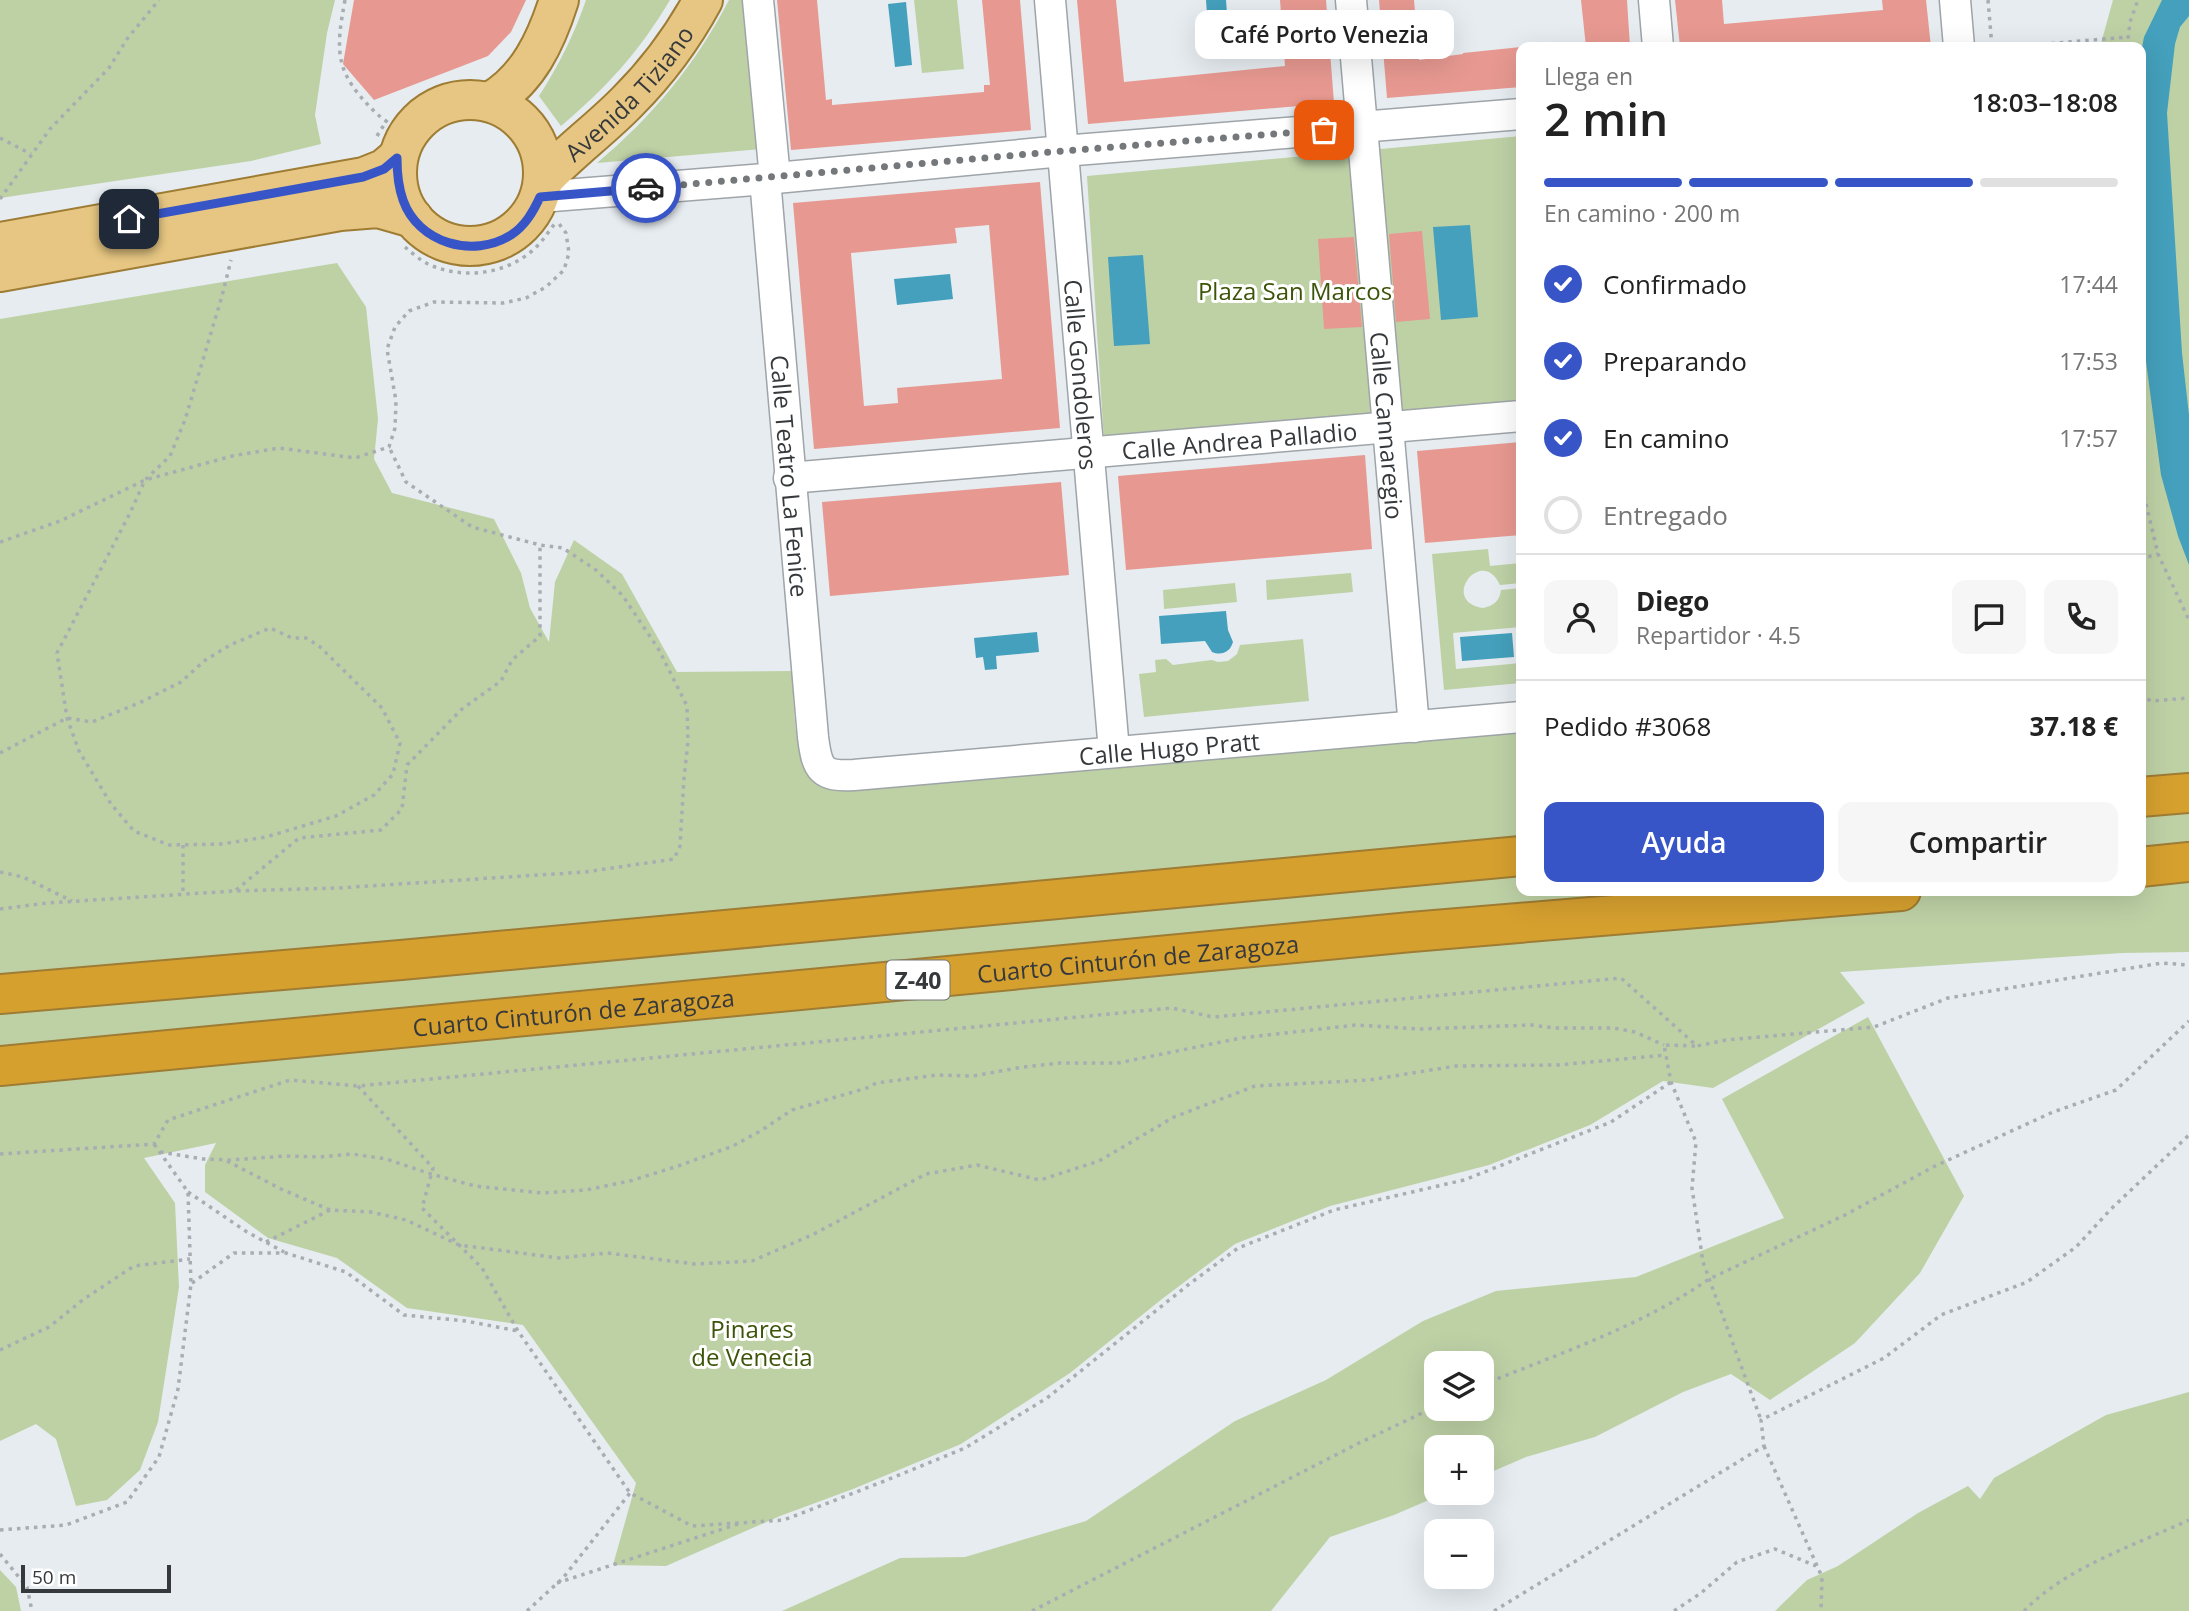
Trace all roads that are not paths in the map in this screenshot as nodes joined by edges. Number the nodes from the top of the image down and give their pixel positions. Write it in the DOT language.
graph roads {
  1 [pos="559,0"];
  2 [pos="703,0"];
  3 [pos="758,0"];
  4 [pos="1050,0"];
  5 [pos="1350,0"];
  6 [pos="1654,0"];
  7 [pos="1955,0"];
  8 [pos="1658,42"];
  9 [pos="1959,42"];
  10 [pos="490,102"];
  11 [pos="1516,114"];
  12 [pos="1361,128"];
  13 [pos="401,148"];
  14 [pos="1063,151"];
  15 [pos="770,178"];
  16 [pos="548,204"];
  17 [pos="407,231"];
  18 [pos="0,242"];
  19 [pos="0,272"];
  20 [pos="1516,416"];
  21 [pos="1388,428"];
  22 [pos="1088,453"];
  23 [pos="789,478"];
  24 [pos="1516,718"];
  25 [pos="1414,727"];
  26 [pos="1114,751"];
  27 [pos="822,768"];
  28 [pos="2189,793"];
  29 [pos="2146,797"];
  30 [pos="1516,856"];
  31 [pos="2189,862"];
  32 [pos="2146,866"];
  33 [pos="1841,896"];
  34 [pos="0,994"];
  35 [pos="0,1066"];
  1 -- 10 [label="main road"];
  2 -- 16 [label="main road, Avenida Tiziano"];
  3 -- 15 [label="street, Calle Teatro La Fenice"];
  4 -- 14 [label="street, Calle Gondoleros"];
  5 -- 12 [label="street, Calle Cannaregio"];
  6 -- 8 [label="street"];
  7 -- 9 [label="street"];
  10 -- 13 [label="main road"];
  10 -- 16 [label="main road"];
  11 -- 12 [label="street"];
  12 -- 14 [label="street"];
  12 -- 21 [label="street, Calle Cannaregio"];
  13 -- 17 [label="main road"];
  13 -- 18 [label="main road"];
  14 -- 15 [label="street"];
  14 -- 22 [label="street, Calle Gondoleros"];
  15 -- 16 [label="street"];
  15 -- 23 [label="street, Calle Teatro La Fenice"];
  16 -- 17 [label="main road"];
  17 -- 19 [label="main road"];
  20 -- 21 [label="street, Calle Andrea Palladio"];
  21 -- 22 [label="street, Calle Andrea Palladio"];
  21 -- 25 [label="street, Calle Cannaregio"];
  22 -- 23 [label="street, Calle Andrea Palladio"];
  22 -- 26 [label="street, Calle Gondoleros"];
  23 -- 27 [label="street, Calle Teatro La Fenice"];
  24 -- 25 [label="street, Calle Hugo Pratt"];
  25 -- 26 [label="street, Calle Hugo Pratt"];
  26 -- 27 [label="street, Calle Hugo Pratt"];
  28 -- 29 [label="highway"];
  30 -- 34 [label="highway"];
  31 -- 32 [label="highway"];
  33 -- 35 [label="highway, Cuarto Cinturón de Zaragoza / Z-40"];
}
